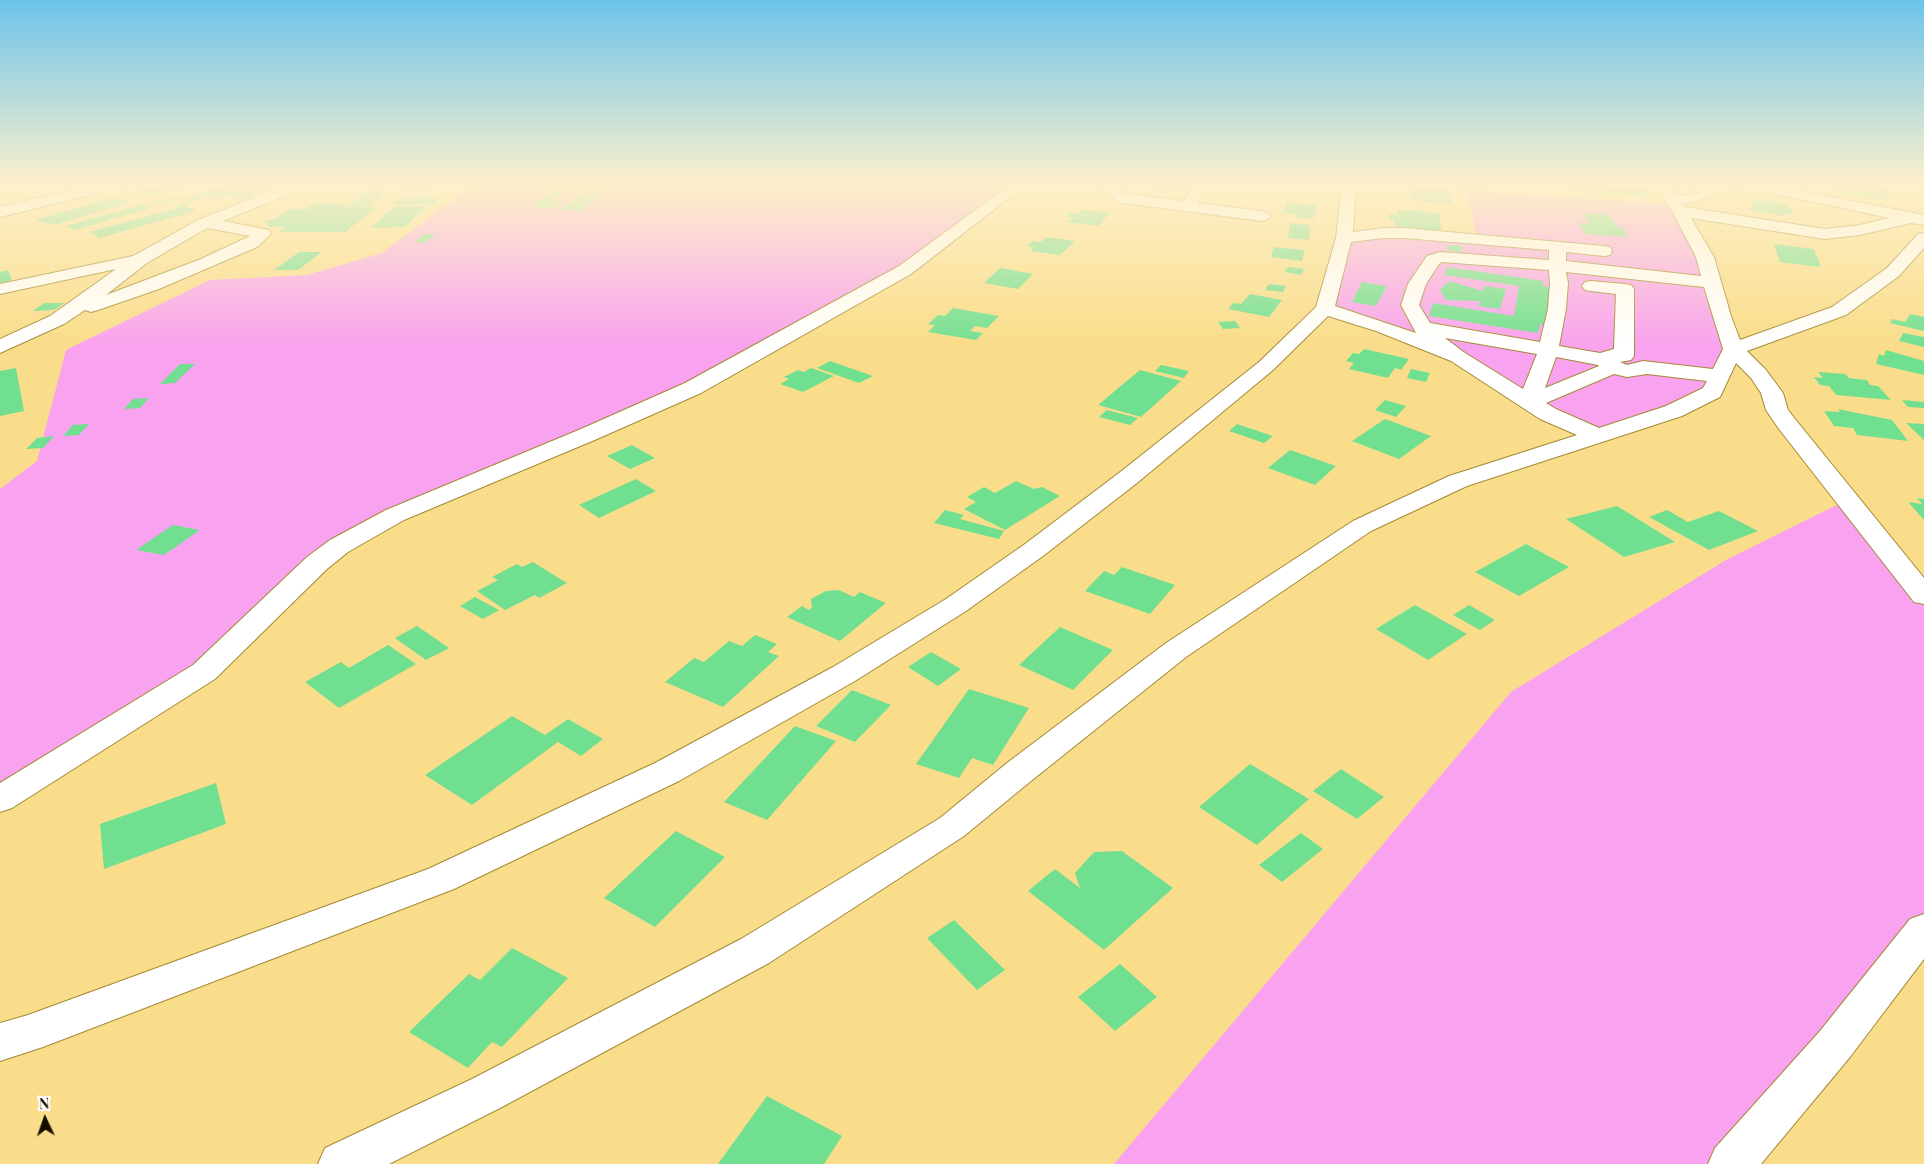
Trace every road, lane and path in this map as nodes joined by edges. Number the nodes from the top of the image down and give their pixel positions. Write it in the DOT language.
graph roads {
  1 [pos="177,238"];
  2 [pos="257,238"];
  3 [pos="947,238"];
  4 [pos="1344,238"];
  5 [pos="1467,238"];
  6 [pos="1694,238"];
  7 [pos="1912,238"];
  8 [pos="1558,246"];
  9 [pos="1618,253"];
  10 [pos="141,259"];
  11 [pos="1687,261"];
  12 [pos="1707,263"];
  13 [pos="1558,274"];
  14 [pos="32,282"];
  15 [pos="106,284"];
  16 [pos="0,289"];
  17 [pos="1624,289"];
  18 [pos="1714,291"];
  19 [pos="1325,309"];
  20 [pos="64,315"];
  21 [pos="1423,328"];
  22 [pos="0,347"];
  23 [pos="1733,349"];
  24 [pos="1548,350"];
  25 [pos="1458,357"];
  26 [pos="1610,364"];
  27 [pos="1719,376"];
  28 [pos="1529,402"];
  29 [pos="1597,435"];
  30 [pos="1924,596"];
  31 [pos="0,799"];
  32 [pos="1924,930"];
  33 [pos="0,1042"];
  34 [pos="341,1164"];
  35 [pos="1731,1164"];
  1 -- 10 [label="street"];
  2 -- 20 [label="street"];
  3 -- 31 [label="street"];
  4 -- 19 [label="street"];
  5 -- 8 [label="street"];
  6 -- 12 [label="street"];
  7 -- 23 [label="street"];
  8 -- 9 [label="street"];
  8 -- 13 [label="street"];
  10 -- 14 [label="street"];
  10 -- 15 [label="street"];
  11 -- 12 [label="street"];
  12 -- 18 [label="street"];
  13 -- 17 [label="street"];
  13 -- 18 [label="street"];
  13 -- 21 [label="street"];
  13 -- 24 [label="street"];
  14 -- 15 [label="street"];
  14 -- 16 [label="street"];
  15 -- 20 [label="street"];
  17 -- 18 [label="street"];
  17 -- 26 [label="street"];
  18 -- 23 [label="street"];
  19 -- 25 [label="street"];
  19 -- 33 [label="street"];
  20 -- 22 [label="street"];
  21 -- 24 [label="street"];
  21 -- 25 [label="street"];
  23 -- 27 [label="street"];
  23 -- 30 [label="street"];
  24 -- 26 [label="street"];
  24 -- 28 [label="street"];
  25 -- 28 [label="street"];
  26 -- 27 [label="street"];
  26 -- 28 [label="street"];
  27 -- 29 [label="street"];
  28 -- 29 [label="street"];
  29 -- 34 [label="street"];
  32 -- 35 [label="street"];
}
